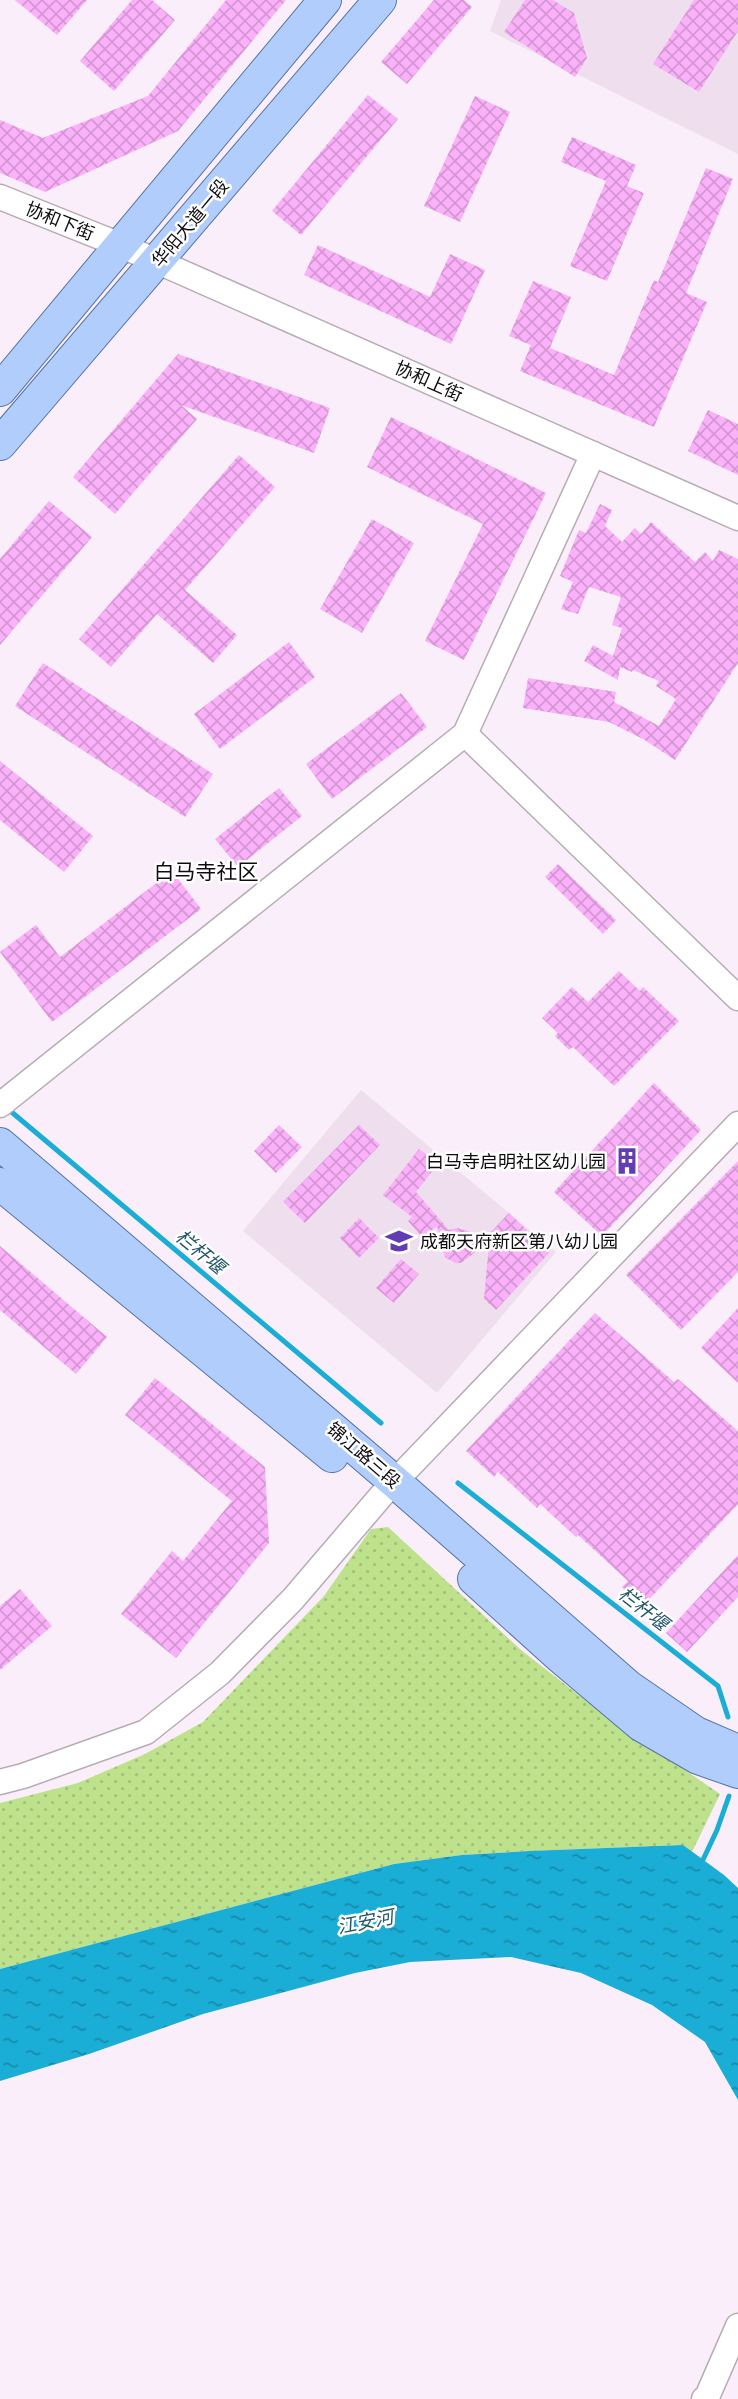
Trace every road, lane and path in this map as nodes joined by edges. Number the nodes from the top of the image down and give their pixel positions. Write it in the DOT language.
graph roads {
  1 [pos="325,0"];
  2 [pos="380,0"];
  3 [pos="0,197"];
  4 [pos="120,245"];
  5 [pos="158,261"];
  6 [pos="0,390"];
  7 [pos="0,444"];
  8 [pos="593,454"];
  9 [pos="738,518"];
  10 [pos="465,734"];
  11 [pos="738,998"];
  12 [pos="4,1101"];
  13 [pos="738,1124"];
  14 [pos="0,1144"];
  15 [pos="0,1184"];
  16 [pos="389,1489"];
  17 [pos="738,1751"];
  18 [pos="738,1772"];
  19 [pos="0,1782"];
  20 [pos="738,2326"];
  21 [pos="704,2399"];
  1 -- 4 [label="main road"];
  2 -- 5 [label="main road, 华阳大道一段"];
  3 -- 4 [label="street, 协和下街"];
  4 -- 5 [label="street, 协和上街"];
  4 -- 6 [label="main road"];
  5 -- 7 [label="main road, 华阳大道一段"];
  5 -- 8 [label="street, 协和上街"];
  8 -- 9 [label="street, 协和上街"];
  8 -- 10 [label="street"];
  10 -- 11 [label="street"];
  10 -- 12 [label="street"];
  13 -- 16 [label="street"];
  14 -- 16 [label="main road, 锦江路三段"];
  15 -- 16 [label="main road, 锦江路三段"];
  16 -- 17 [label="main road, 锦江路三段"];
  16 -- 18 [label="main road, 锦江路三段"];
  16 -- 19 [label="street"];
  20 -- 21 [label="street"];
}
